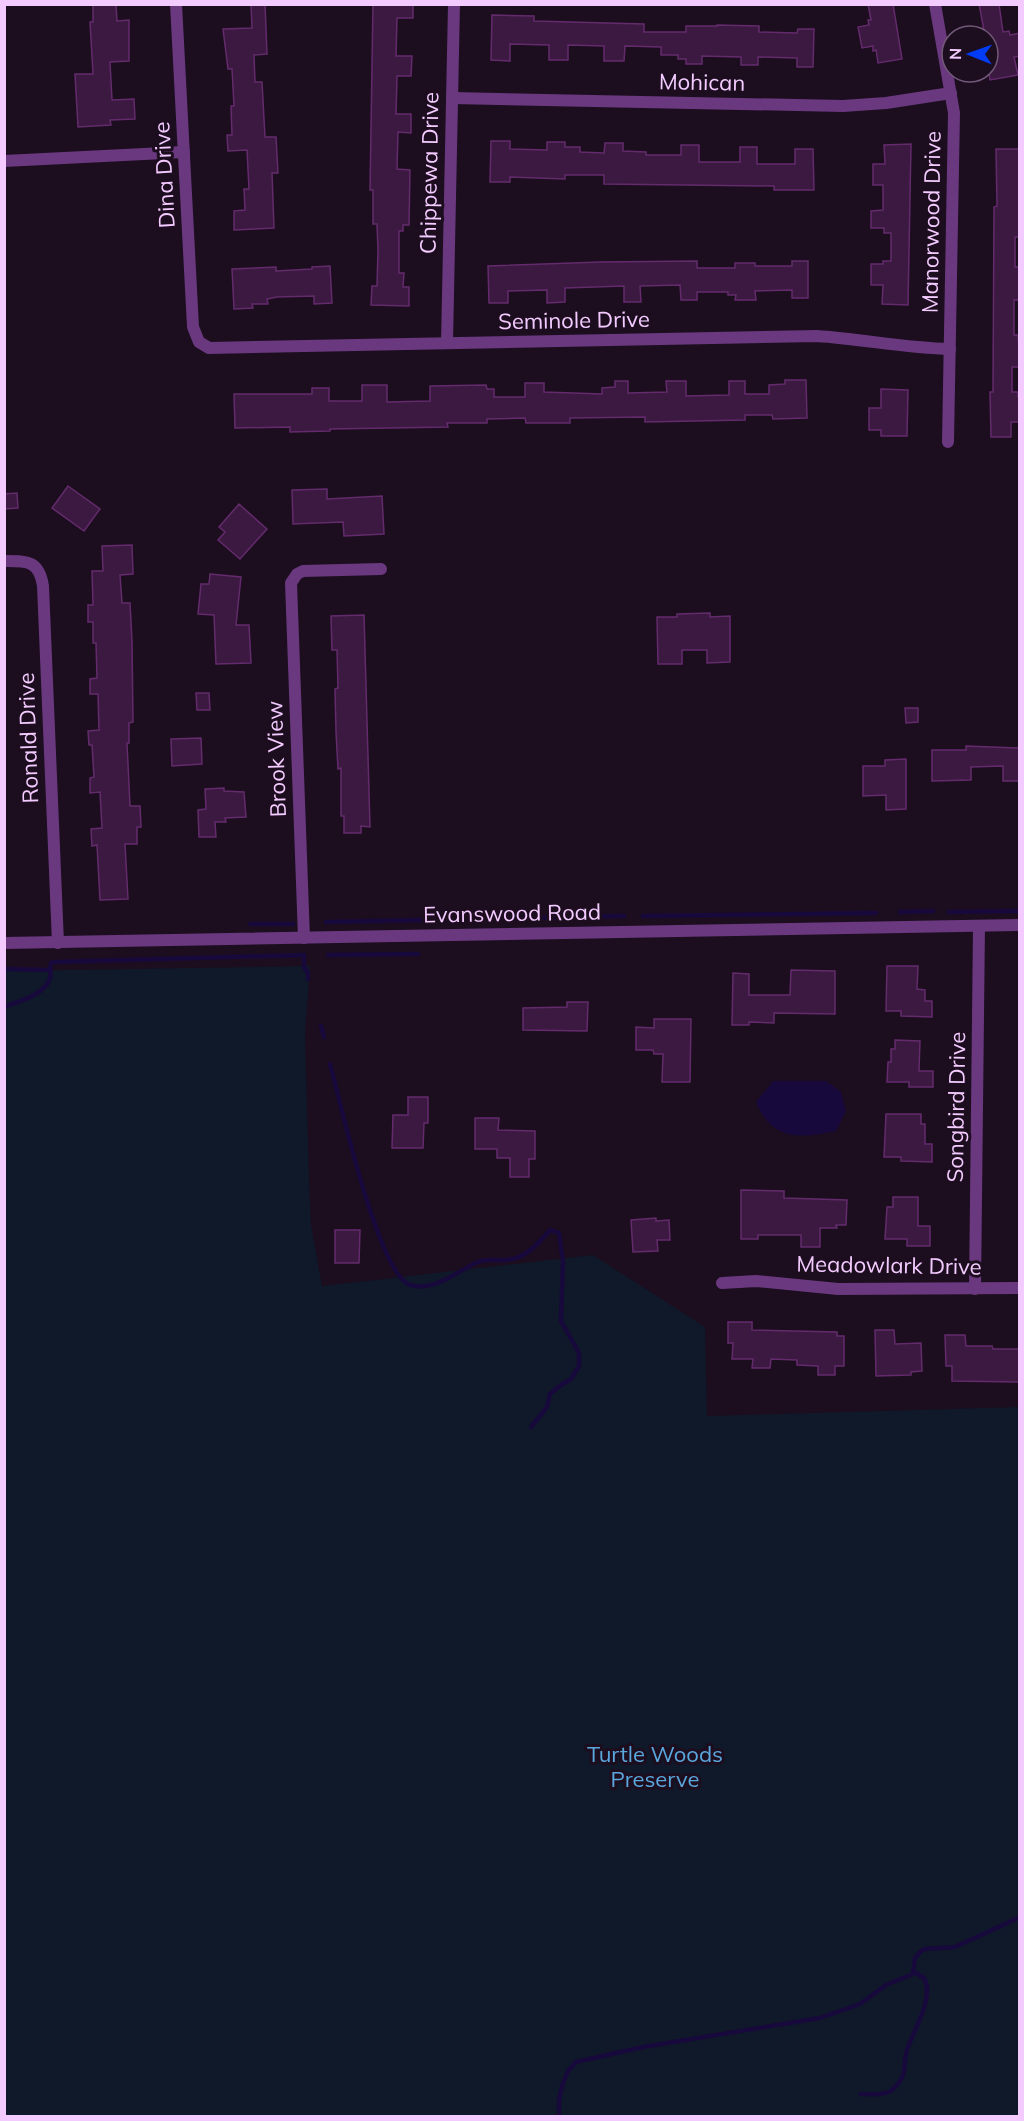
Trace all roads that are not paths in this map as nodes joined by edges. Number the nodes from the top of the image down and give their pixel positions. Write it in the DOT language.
graph roads {
  1 [pos="176,4"];
  2 [pos="454,4"];
  3 [pos="935,4"];
  4 [pos="951,93"];
  5 [pos="452,98"];
  6 [pos="184,152"];
  7 [pos="4,161"];
  8 [pos="199,342"];
  9 [pos="447,343"];
  10 [pos="950,349"];
  11 [pos="948,442"];
  12 [pos="4,561"];
  13 [pos="381,569"];
  14 [pos="1020,925"];
  15 [pos="979,926"];
  16 [pos="304,938"];
  17 [pos="58,942"];
  18 [pos="4,943"];
  19 [pos="722,1282"];
  20 [pos="975,1288"];
  21 [pos="1020,1288"];
  1 -- 6 [label="street, Dina Drive"];
  2 -- 5 [label="street, Chippewa Drive"];
  3 -- 4 [label="street, Manorwood Drive"];
  4 -- 5 [label="street, Mohican"];
  4 -- 10 [label="street, Manorwood Drive"];
  5 -- 9 [label="street, Chippewa Drive"];
  6 -- 7 [label="street"];
  6 -- 8 [label="street, Dina Drive"];
  8 -- 9 [label="street, Seminole Drive"];
  9 -- 10 [label="street, Seminole Drive"];
  10 -- 11 [label="street, Manorwood Drive"];
  12 -- 17 [label="street, Ronald Drive"];
  13 -- 16 [label="street, Brook View"];
  14 -- 15 [label="street, Evanswood Road"];
  15 -- 16 [label="street, Evanswood Road"];
  15 -- 20 [label="street, Songbird Drive"];
  16 -- 17 [label="street, Evanswood Road"];
  17 -- 18 [label="street, Evanswood Road"];
  19 -- 20 [label="street, Meadowlark Drive"];
  20 -- 21 [label="street, Meadowlark Drive"];
}
